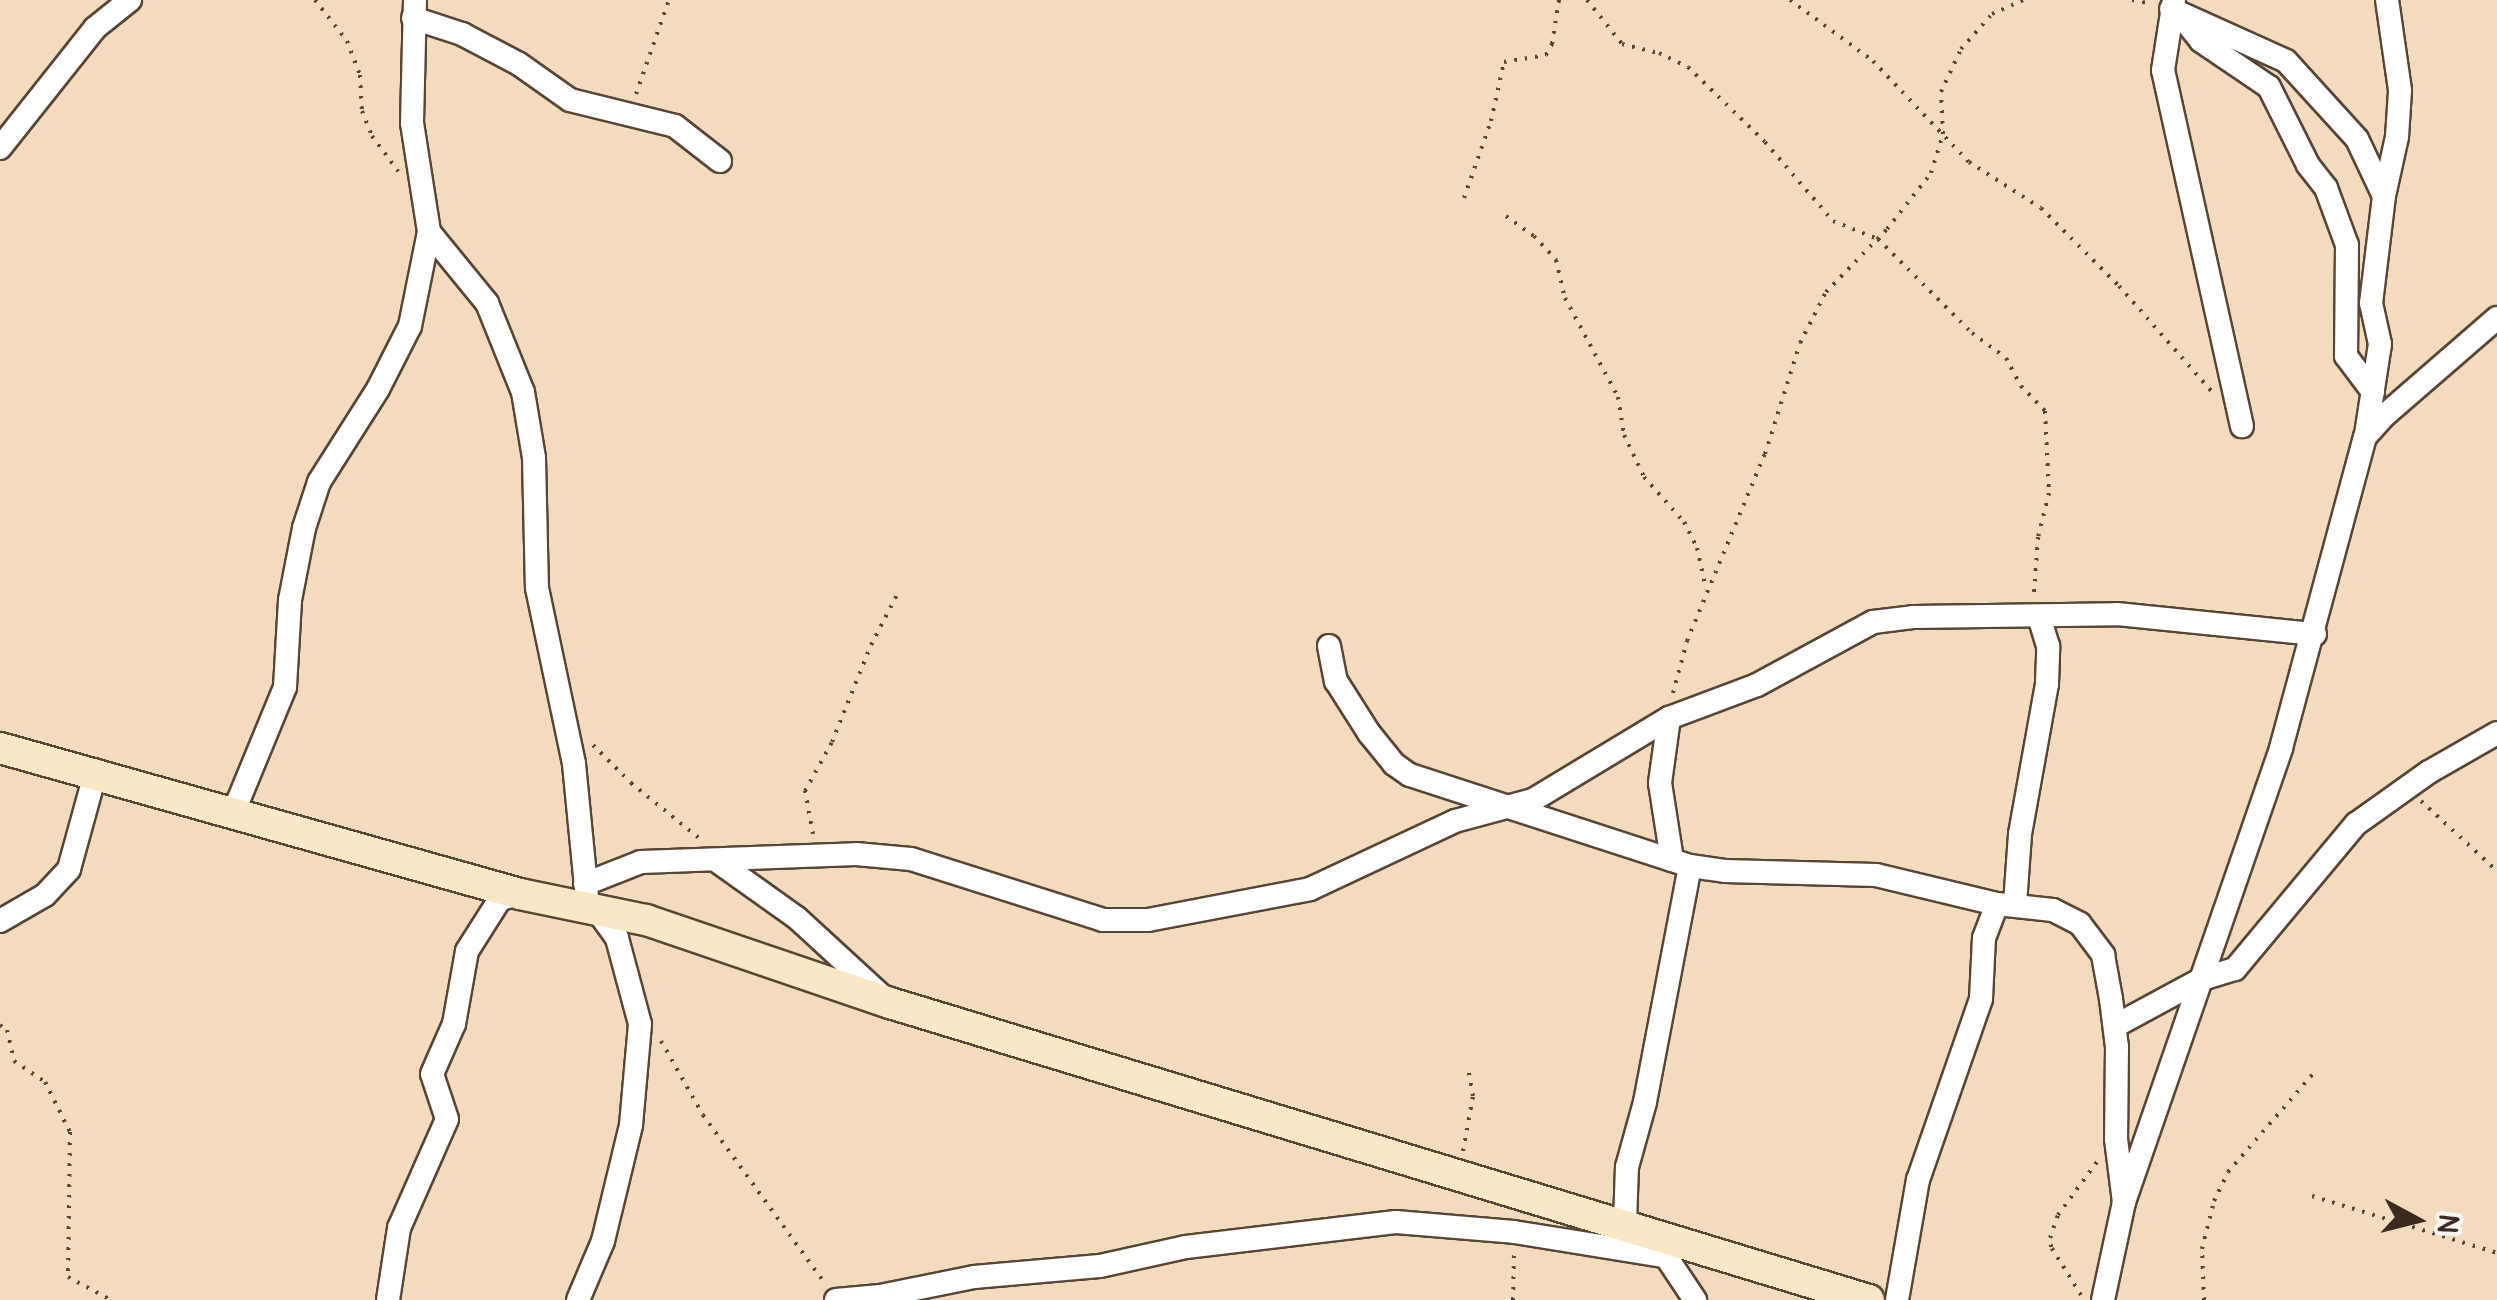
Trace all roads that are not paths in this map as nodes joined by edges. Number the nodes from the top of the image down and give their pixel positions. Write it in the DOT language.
graph roads {
  1 [pos="130,0"];
  2 [pos="2387,0"];
  3 [pos="2174,6"];
  4 [pos="414,9"];
  5 [pos="0,148"];
  6 [pos="720,162"];
  7 [pos="2384,196"];
  8 [pos="429,232"];
  9 [pos="2495,323"];
  10 [pos="2373,392"];
  11 [pos="2242,426"];
  12 [pos="2365,438"];
  13 [pos="2038,617"];
  14 [pos="2315,634"];
  15 [pos="1329,646"];
  16 [pos="1669,718"];
  17 [pos="2497,733"];
  18 [pos="0,748"];
  19 [pos="96,771"];
  20 [pos="1511,807"];
  21 [pos="234,810"];
  22 [pos="717,861"];
  23 [pos="1681,863"];
  24 [pos="520,894"];
  25 [pos="591,902"];
  26 [pos="2006,904"];
  27 [pos="0,921"];
  28 [pos="2202,979"];
  29 [pos="890,1003"];
  30 [pos="2115,1026"];
  31 [pos="2124,1202"];
  32 [pos="1625,1223"];
  33 [pos="1659,1245"];
  34 [pos="388,1300"];
  35 [pos="578,1300"];
  36 [pos="836,1300"];
  37 [pos="1696,1300"];
  38 [pos="1869,1300"];
  39 [pos="1897,1300"];
  40 [pos="2104,1300"];
  1 -- 5 [label="street"];
  2 -- 7 [label="street"];
  3 -- 7 [label="street"];
  3 -- 10 [label="street"];
  3 -- 11 [label="street"];
  4 -- 6 [label="street"];
  4 -- 8 [label="street"];
  7 -- 10 [label="street"];
  8 -- 21 [label="street"];
  8 -- 25 [label="street"];
  9 -- 12 [label="street"];
  10 -- 12 [label="street"];
  12 -- 14 [label="street"];
  13 -- 14 [label="street"];
  13 -- 16 [label="street"];
  13 -- 26 [label="street"];
  14 -- 28 [label="street"];
  15 -- 20 [label="street"];
  16 -- 20 [label="street"];
  16 -- 23 [label="street"];
  17 -- 28 [label="street"];
  18 -- 19 [label="street"];
  19 -- 21 [label="street"];
  19 -- 27 [label="street"];
  20 -- 22 [label="street"];
  20 -- 23 [label="street"];
  21 -- 24 [label="street"];
  22 -- 25 [label="street"];
  22 -- 29 [label="street"];
  23 -- 26 [label="street"];
  23 -- 32 [label="street"];
  24 -- 25 [label="street"];
  24 -- 34 [label="street"];
  25 -- 29 [label="street"];
  25 -- 35 [label="street"];
  26 -- 30 [label="street"];
  26 -- 39 [label="street"];
  28 -- 30 [label="street"];
  28 -- 31 [label="street"];
  29 -- 32 [label="street"];
  30 -- 31 [label="street"];
  31 -- 40 [label="street"];
  32 -- 33 [label="street"];
  33 -- 36 [label="street"];
  33 -- 37 [label="street"];
  33 -- 38 [label="street"];
}
